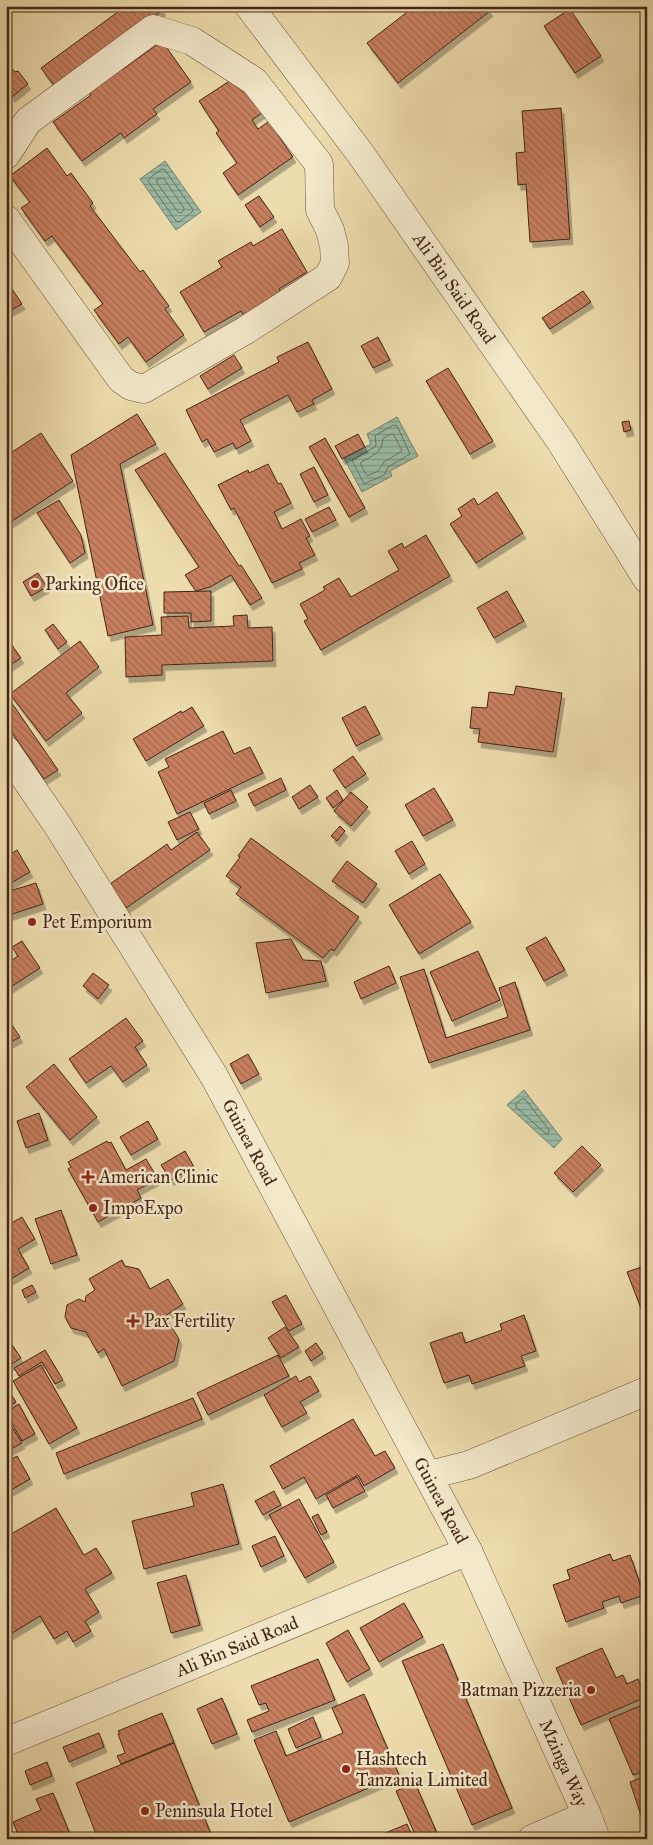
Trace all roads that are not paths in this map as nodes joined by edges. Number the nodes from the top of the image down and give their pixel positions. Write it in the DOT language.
graph roads {
  1 [pos="249,6"];
  2 [pos="360,153"];
  3 [pos="6,156"];
  4 [pos="319,164"];
  5 [pos="6,219"];
  6 [pos="647,580"];
  7 [pos="6,750"];
  8 [pos="647,1391"];
  9 [pos="429,1475"];
  10 [pos="468,1551"];
  11 [pos="6,1742"];
  12 [pos="592,1827"];
  13 [pos="532,1839"];
  1 -- 2 [label="street, Ali Bin Said Road"];
  2 -- 4 [label="street"];
  2 -- 6 [label="street, Ali Bin Said Road"];
  3 -- 4 [label="street"];
  4 -- 5 [label="street"];
  7 -- 9 [label="street, Guinea Road"];
  8 -- 9 [label="street"];
  9 -- 10 [label="street, Guinea Road"];
  10 -- 11 [label="street, Ali Bin Said Road"];
  10 -- 12 [label="street, Mzinga Way"];
  12 -- 13 [label="street"];
}
